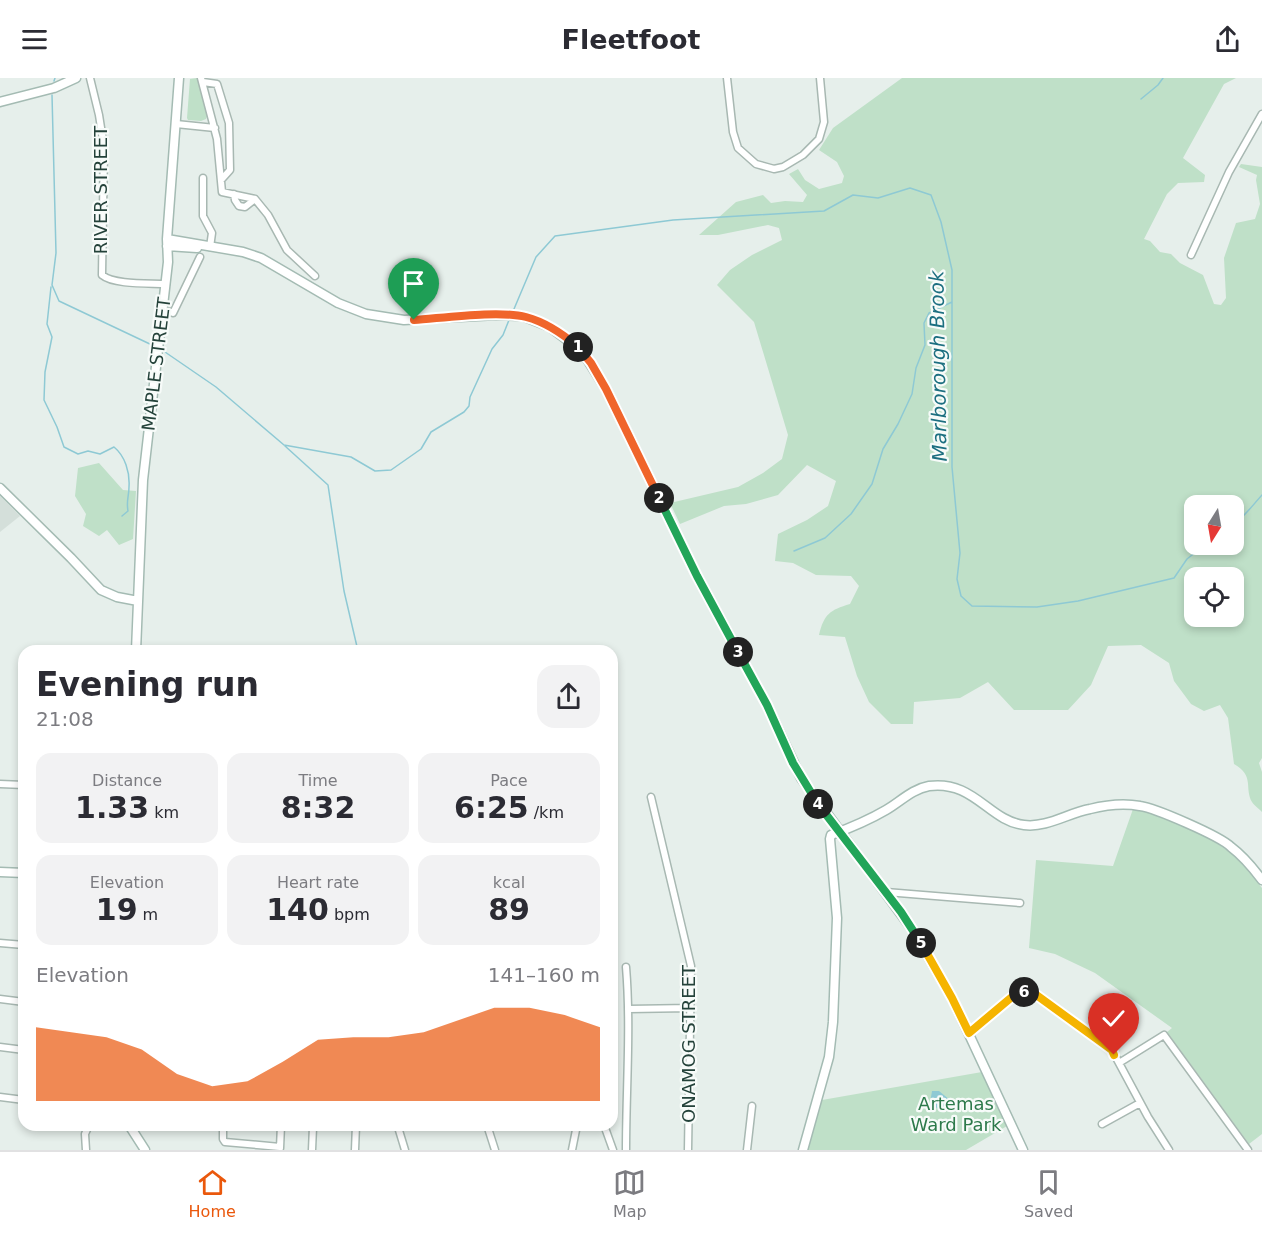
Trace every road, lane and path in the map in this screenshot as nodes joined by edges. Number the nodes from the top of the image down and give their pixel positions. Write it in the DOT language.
graph roads {
  1 [pos="76,78"];
  2 [pos="90,78"];
  3 [pos="180,78"];
  4 [pos="727,78"];
  5 [pos="820,78"];
  6 [pos="202,80"];
  7 [pos="0,102"];
  8 [pos="1262,114"];
  9 [pos="176,124"];
  10 [pos="214,128"];
  11 [pos="203,178"];
  12 [pos="221,180"];
  13 [pos="234,194"];
  14 [pos="255,199"];
  15 [pos="169,221"];
  16 [pos="167,242"];
  17 [pos="182,245"];
  18 [pos="210,247"];
  19 [pos="222,249"];
  20 [pos="1191,255"];
  21 [pos="200,258"];
  22 [pos="168,262"];
  23 [pos="315,276"];
  24 [pos="166,284"];
  25 [pos="163,310"];
  26 [pos="0,488"];
  27 [pos="138,601"];
  28 [pos="136,645"];
  29 [pos="0,784"];
  30 [pos="18,785"];
  31 [pos="651,798"];
  32 [pos="839,832"];
  33 [pos="0,872"];
  34 [pos="18,873"];
  35 [pos="1262,880"];
  36 [pos="886,892"];
  37 [pos="1020,903"];
  38 [pos="0,943"];
  39 [pos="18,944"];
  40 [pos="626,967"];
  41 [pos="0,999"];
  42 [pos="18,1001"];
  43 [pos="690,1008"];
  44 [pos="629,1009"];
  45 [pos="969,1033"];
  46 [pos="0,1047"];
  47 [pos="18,1049"];
  48 [pos="1119,1063"];
  49 [pos="0,1097"];
  50 [pos="18,1099"];
  51 [pos="1140,1103"];
  52 [pos="752,1106"];
  53 [pos="1102,1124"];
  54 [pos="86,1131"];
  55 [pos="133,1131"];
  56 [pos="223,1131"];
  57 [pos="281,1131"];
  58 [pos="313,1131"];
  59 [pos="356,1131"];
  60 [pos="399,1131"];
  61 [pos="489,1131"];
  62 [pos="575,1131"];
  63 [pos="606,1131"];
  64 [pos="280,1148"];
  65 [pos="86,1150"];
  66 [pos="145,1150"];
  67 [pos="312,1150"];
  68 [pos="355,1150"];
  69 [pos="405,1150"];
  70 [pos="495,1150"];
  71 [pos="572,1150"];
  72 [pos="613,1150"];
  73 [pos="626,1150"];
  74 [pos="688,1150"];
  75 [pos="747,1150"];
  76 [pos="803,1150"];
  77 [pos="1023,1150"];
  78 [pos="1169,1150"];
  79 [pos="1248,1150"];
  1 -- 7 [label="main road"];
  2 -- 24 [label="street, RIVER STREET"];
  3 -- 9 [label="main road, MAPLE STREET"];
  4 -- 5 [label="street"];
  6 -- 10 [label="street"];
  6 -- 12 [label="street"];
  8 -- 20 [label="street"];
  9 -- 10 [label="street"];
  9 -- 15 [label="main road, MAPLE STREET"];
  10 -- 12 [label="street"];
  11 -- 18 [label="street"];
  12 -- 13 [label="street"];
  13 -- 14 [label="street"];
  13 -- 14 [label="street"];
  14 -- 23 [label="street"];
  15 -- 16 [label="main road, MAPLE STREET"];
  15 -- 17 [label="main road"];
  16 -- 17 [label="main road"];
  16 -- 22 [label="main road, MAPLE STREET"];
  17 -- 18 [label="main road"];
  17 -- 19 [label="main road"];
  17 -- 22 [label="main road"];
  18 -- 19 [label="main road"];
  19 -- 32 [label="main road"];
  21 -- 25 [label="street"];
  22 -- 24 [label="main road, MAPLE STREET"];
  24 -- 25 [label="main road, MAPLE STREET"];
  25 -- 27 [label="main road, MAPLE STREET"];
  26 -- 27 [label="main road"];
  27 -- 28 [label="main road, MAPLE STREET"];
  29 -- 30 [label="street"];
  31 -- 43 [label="street, ONAMOG STREET"];
  32 -- 35 [label="main road"];
  32 -- 36 [label="main road"];
  32 -- 76 [label="main road"];
  33 -- 34 [label="main road"];
  36 -- 37 [label="street"];
  36 -- 45 [label="main road"];
  38 -- 39 [label="street"];
  40 -- 44 [label="street"];
  41 -- 42 [label="street"];
  43 -- 44 [label="street"];
  43 -- 74 [label="street, ONAMOG STREET"];
  44 -- 73 [label="street"];
  45 -- 48 [label="street"];
  45 -- 77 [label="main road"];
  46 -- 47 [label="street"];
  48 -- 51 [label="street"];
  48 -- 79 [label="street"];
  49 -- 50 [label="street"];
  51 -- 53 [label="street"];
  51 -- 78 [label="street"];
  52 -- 75 [label="street"];
  54 -- 65 [label="street"];
  55 -- 66 [label="main road"];
  56 -- 64 [label="street"];
  57 -- 64 [label="street"];
  58 -- 67 [label="street"];
  59 -- 68 [label="street"];
  60 -- 69 [label="street"];
  61 -- 70 [label="street"];
  62 -- 71 [label="street"];
  63 -- 72 [label="street"];
}
